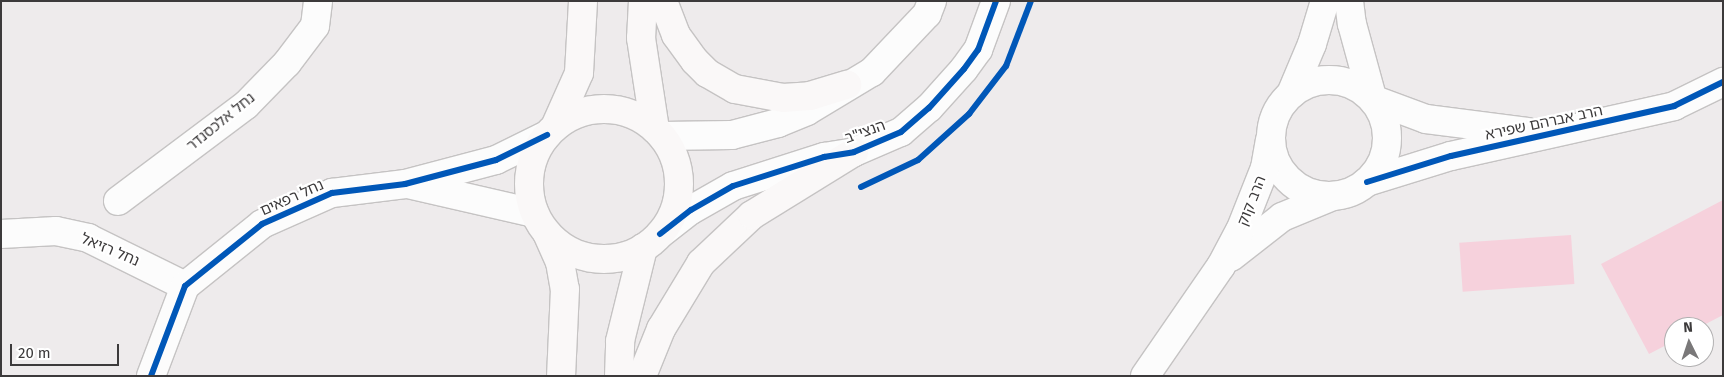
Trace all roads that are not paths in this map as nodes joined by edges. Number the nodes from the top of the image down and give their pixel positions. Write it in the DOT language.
graph roads {
  1 [pos="318,1"];
  2 [pos="583,1"];
  3 [pos="643,1"];
  4 [pos="663,1"];
  5 [pos="932,1"];
  6 [pos="996,1"];
  7 [pos="1325,1"];
  8 [pos="1349,1"];
  9 [pos="1723,82"];
  10 [pos="847,85"];
  11 [pos="1291,94"];
  12 [pos="1373,98"];
  13 [pos="551,131"];
  14 [pos="659,133"];
  15 [pos="1271,133"];
  16 [pos="1548,136"];
  17 [pos="854,152"];
  18 [pos="1367,182"];
  19 [pos="405,184"];
  20 [pos="1333,196"];
  21 [pos="118,201"];
  22 [pos="540,223"];
  23 [pos="1,234"];
  24 [pos="652,241"];
  25 [pos="1221,266"];
  26 [pos="185,286"];
  27 [pos="152,376"];
  28 [pos="561,376"];
  29 [pos="619,376"];
  30 [pos="642,376"];
  31 [pos="1145,376"];
  1 -- 21 [label="street, נחל אלכסנדר"];
  2 -- 13 [label="main road"];
  3 -- 14 [label="main road"];
  4 -- 10 [label="main road"];
  5 -- 10 [label="street"];
  6 -- 17 [label="street, הנצי\"ב"];
  7 -- 11 [label="street"];
  8 -- 12 [label="street"];
  9 -- 16 [label="street, הרב אברהם שפירא"];
  10 -- 14 [label="street"];
  11 -- 12 [label="street"];
  11 -- 15 [label="street"];
  12 -- 16 [label="street, הרב אברהם שפירא"];
  12 -- 18 [label="street"];
  13 -- 14 [label="main road"];
  13 -- 19 [label="street, נחל רפאים"];
  13 -- 22 [label="main road"];
  14 -- 24 [label="main road"];
  15 -- 20 [label="street"];
  15 -- 25 [label="street, הרב קוק"];
  16 -- 18 [label="street, הרב אברהם שפירא"];
  17 -- 24 [label="street, הנצי\"ב"];
  17 -- 30 [label="main road"];
  18 -- 20 [label="street"];
  19 -- 22 [label="street, נחל רפאים"];
  19 -- 26 [label="street, נחל רפאים"];
  20 -- 25 [label="street, הרב קוק"];
  22 -- 24 [label="main road"];
  22 -- 28 [label="main road"];
  23 -- 26 [label="street, נחל רזיאל"];
  24 -- 29 [label="main road"];
  25 -- 31 [label="street, הרב קוק"];
  26 -- 27 [label="street"];
}
